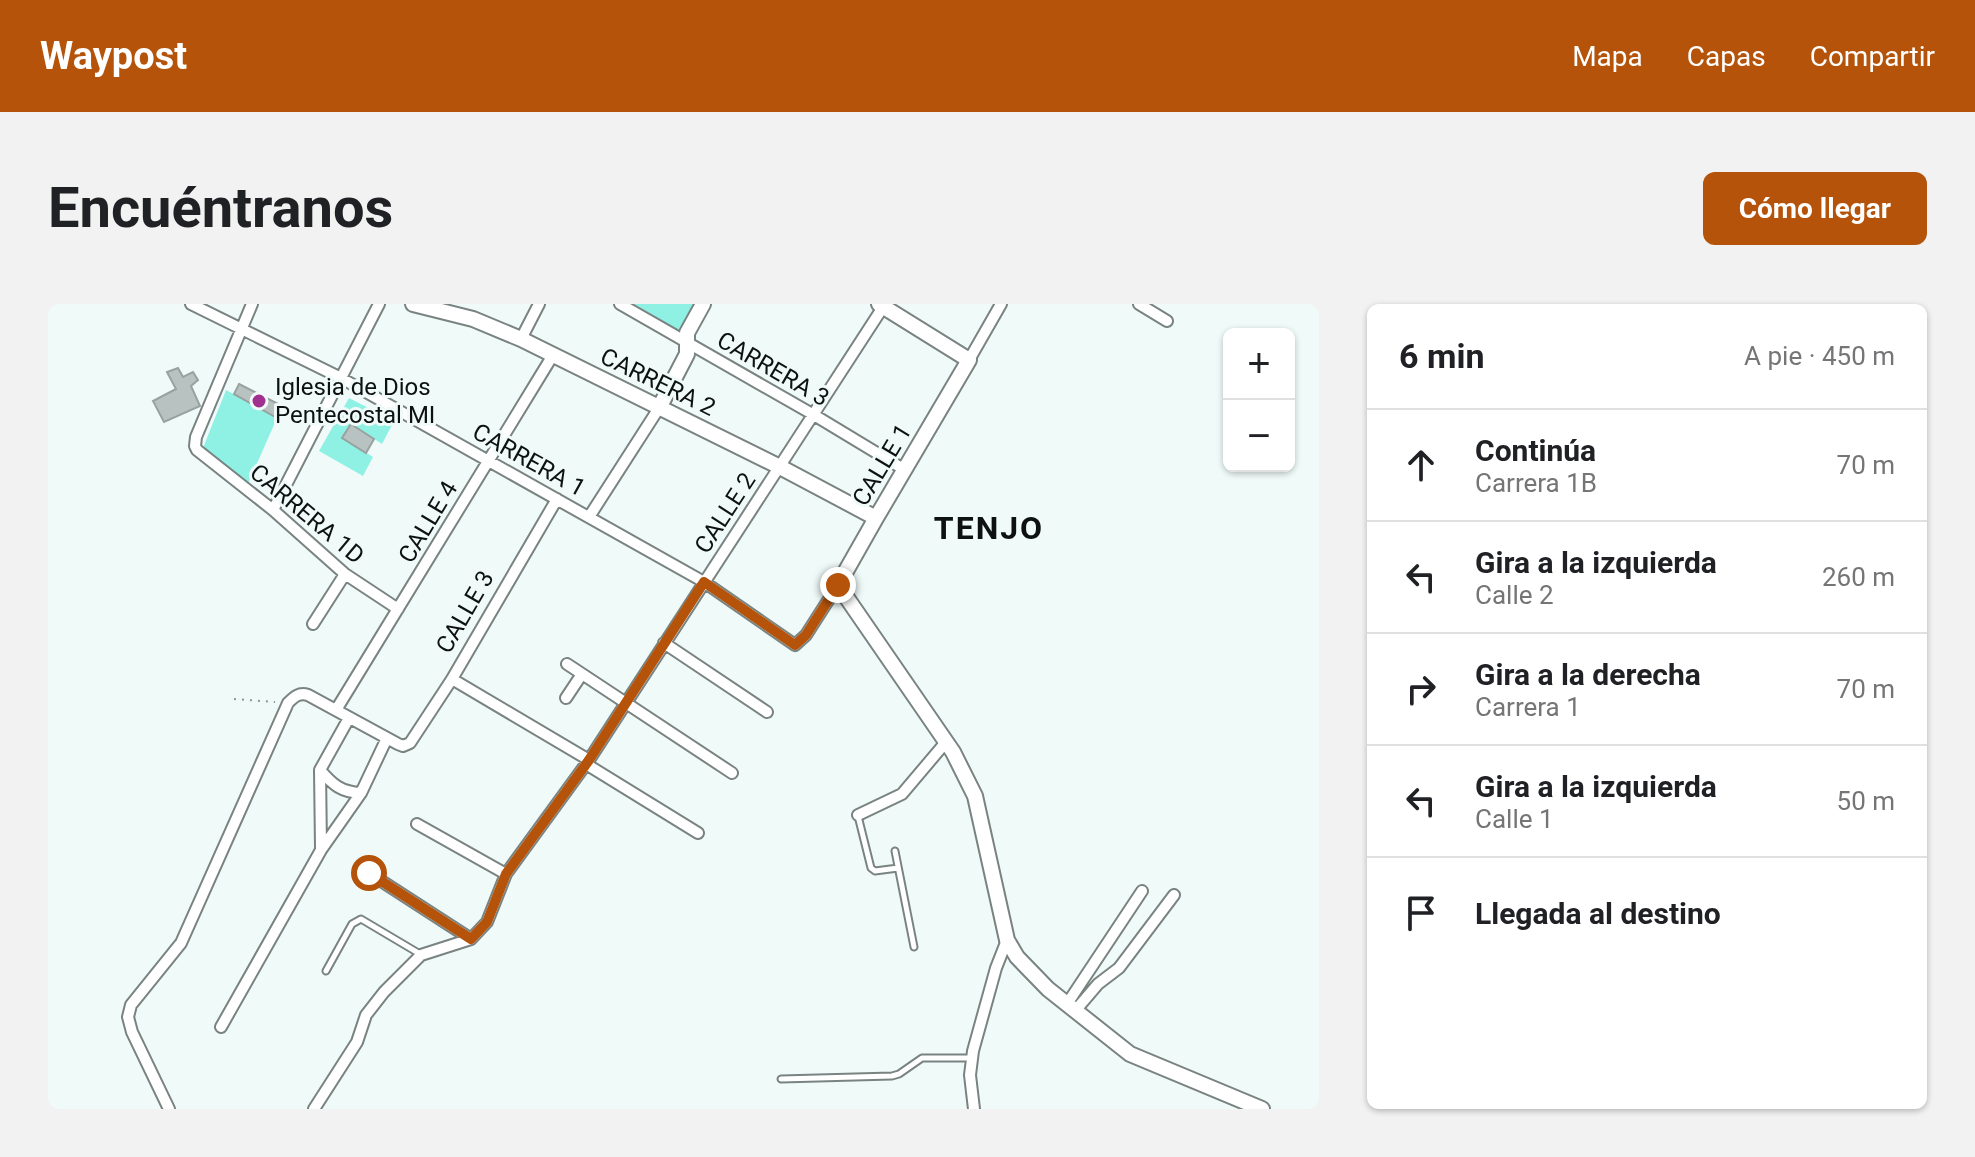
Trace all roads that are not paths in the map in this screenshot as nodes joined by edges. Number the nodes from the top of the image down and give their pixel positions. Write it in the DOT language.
graph roads {
  1 [pos="191,304"];
  2 [pos="252,304"];
  3 [pos="379,304"];
  4 [pos="413,304"];
  5 [pos="539,304"];
  6 [pos="620,304"];
  7 [pos="703,304"];
  8 [pos="1001,304"];
  9 [pos="1139,304"];
  10 [pos="883,305"];
  11 [pos="1167,321"];
  12 [pos="241,330"];
  13 [pos="521,339"];
  14 [pos="687,343"];
  15 [pos="553,355"];
  16 [pos="969,360"];
  17 [pos="341,378"];
  18 [pos="659,408"];
  19 [pos="814,415"];
  20 [pos="488,461"];
  21 [pos="780,467"];
  22 [pos="905,470"];
  23 [pos="557,499"];
  24 [pos="273,510"];
  25 [pos="589,517"];
  26 [pos="876,518"];
  27 [pos="345,574"];
  28 [pos="704,582"];
  29 [pos="838,585"];
  30 [pos="398,609"];
  31 [pos="313,624"];
  32 [pos="664,643"];
  33 [pos="800,649"];
  34 [pos="567,664"];
  35 [pos="582,674"];
  36 [pos="452,679"];
  37 [pos="566,698"];
  38 [pos="625,704"];
  39 [pos="336,710"];
  40 [pos="767,712"];
  41 [pos="349,718"];
  42 [pos="387,738"];
  43 [pos="946,742"];
  44 [pos="587,762"];
  45 [pos="320,770"];
  46 [pos="732,773"];
  47 [pos="361,793"];
  48 [pos="858,815"];
  49 [pos="417,824"];
  50 [pos="698,833"];
  51 [pos="321,850"];
  52 [pos="895,851"];
  53 [pos="898,868"];
  54 [pos="369,873"];
  55 [pos="506,874"];
  56 [pos="1142,891"];
  57 [pos="1174,895"];
  58 [pos="471,939"];
  59 [pos="1007,940"];
  60 [pos="914,947"];
  61 [pos="421,955"];
  62 [pos="326,971"];
  63 [pos="1071,1008"];
  64 [pos="221,1027"];
  65 [pos="972,1058"];
  66 [pos="781,1079"];
  67 [pos="169,1109"];
  68 [pos="314,1109"];
  69 [pos="974,1109"];
  70 [pos="1262,1109"];
  1 -- 12 [label="street, CARRERA 1"];
  2 -- 12 [label="street"];
  3 -- 17 [label="street"];
  4 -- 13 [label="main road, CARRERA 2"];
  5 -- 13 [label="street"];
  6 -- 14 [label="street, CARRERA 3"];
  7 -- 14 [label="main road"];
  8 -- 16 [label="street, CALLE 1"];
  9 -- 11 [label="street"];
  10 -- 16 [label="main road"];
  10 -- 19 [label="street, CALLE 2"];
  12 -- 17 [label="street, CARRERA 1"];
  12 -- 24 [label="street, CARRERA 1D"];
  13 -- 15 [label="main road, CARRERA 2"];
  14 -- 18 [label="main road"];
  14 -- 19 [label="street, CARRERA 3"];
  15 -- 18 [label="main road, CARRERA 2"];
  15 -- 20 [label="street, CALLE 4"];
  16 -- 22 [label="main road, CALLE 1"];
  17 -- 20 [label="street, CARRERA 1"];
  17 -- 24 [label="street"];
  18 -- 21 [label="main road, CARRERA 2"];
  18 -- 25 [label="street"];
  19 -- 21 [label="street, CALLE 2"];
  19 -- 22 [label="street, CARRERA 3"];
  20 -- 23 [label="street, CARRERA 1"];
  20 -- 30 [label="street, CALLE 4"];
  21 -- 26 [label="main road, CARRERA 2"];
  21 -- 28 [label="street, CALLE 2"];
  22 -- 26 [label="main road, CALLE 1"];
  23 -- 25 [label="street, CARRERA 1"];
  23 -- 36 [label="street, CALLE 3"];
  24 -- 27 [label="street, CARRERA 1D"];
  25 -- 28 [label="street, CARRERA 1"];
  26 -- 29 [label="main road, CALLE 1"];
  27 -- 30 [label="street, CARRERA 1D"];
  27 -- 31 [label="street"];
  28 -- 32 [label="street, CALLE 2"];
  28 -- 33 [label="street, CARRERA 1"];
  29 -- 33 [label="street, CALLE 1"];
  29 -- 43 [label="main road"];
  30 -- 39 [label="street, CALLE 4"];
  32 -- 38 [label="street, CALLE 2"];
  32 -- 40 [label="street"];
  34 -- 35 [label="street"];
  35 -- 37 [label="street"];
  35 -- 38 [label="street"];
  36 -- 42 [label="street, CALLE 3"];
  36 -- 44 [label="street"];
  38 -- 44 [label="street, CALLE 2"];
  38 -- 46 [label="street"];
  39 -- 41 [label="street"];
  39 -- 67 [label="street"];
  41 -- 42 [label="street"];
  41 -- 45 [label="street"];
  42 -- 47 [label="street"];
  43 -- 48 [label="street"];
  43 -- 59 [label="main road"];
  44 -- 50 [label="street"];
  44 -- 55 [label="street, CALLE 2"];
  45 -- 47 [label="street"];
  45 -- 51 [label="street"];
  47 -- 51 [label="street"];
  48 -- 53 [label="lane"];
  49 -- 55 [label="street"];
  51 -- 64 [label="street"];
  52 -- 53 [label="lane"];
  53 -- 60 [label="lane"];
  54 -- 58 [label="street"];
  55 -- 58 [label="street, CALLE 2"];
  56 -- 63 [label="street"];
  57 -- 63 [label="street"];
  58 -- 61 [label="street"];
  59 -- 63 [label="main road"];
  59 -- 65 [label="street"];
  61 -- 62 [label="lane"];
  61 -- 68 [label="street"];
  63 -- 70 [label="main road"];
  65 -- 66 [label="lane"];
  65 -- 69 [label="street"];
}
